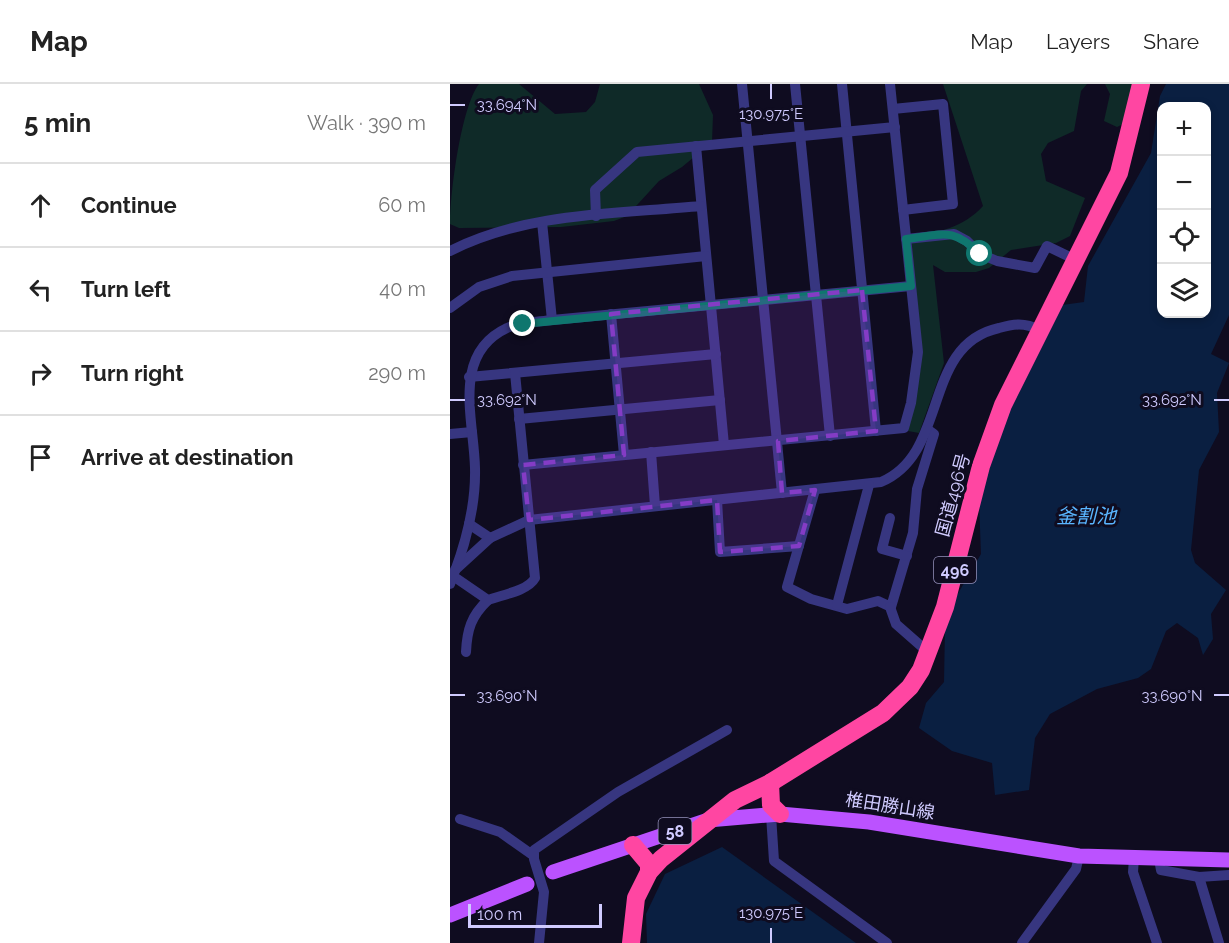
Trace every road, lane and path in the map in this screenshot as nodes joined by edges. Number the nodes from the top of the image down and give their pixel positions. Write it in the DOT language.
graph roads {
  1 [pos="742,84"];
  2 [pos="795,84"];
  3 [pos="842,84"];
  4 [pos="890,84"];
  5 [pos="1142,84"];
  6 [pos="893,109"];
  7 [pos="895,127"];
  8 [pos="847,132"];
  9 [pos="800,136"];
  10 [pos="748,141"];
  11 [pos="696,146"];
  12 [pos="701,206"];
  13 [pos="903,210"];
  14 [pos="596,216"];
  15 [pos="542,222"];
  16 [pos="906,239"];
  17 [pos="450,251"];
  18 [pos="706,256"];
  19 [pos="1074,259"];
  20 [pos="547,272"];
  21 [pos="911,286"];
  22 [pos="862,290"];
  23 [pos="816,295"];
  24 [pos="763,300"];
  25 [pos="711,305"];
  26 [pos="450,308"];
  27 [pos="611,314"];
  28 [pos="552,320"];
  29 [pos="1039,330"];
  30 [pos="716,354"];
  31 [pos="616,363"];
  32 [pos="515,373"];
  33 [pos="469,377"];
  34 [pos="720,400"];
  35 [pos="620,409"];
  36 [pos="519,419"];
  37 [pos="927,429"];
  38 [pos="876,431"];
  39 [pos="472,432"];
  40 [pos="450,434"];
  41 [pos="830,436"];
  42 [pos="778,441"];
  43 [pos="724,445"];
  44 [pos="651,453"];
  45 [pos="624,455"];
  46 [pos="523,465"];
  47 [pos="869,485"];
  48 [pos="814,490"];
  49 [pos="782,493"];
  50 [pos="717,500"];
  51 [pos="655,506"];
  52 [pos="890,518"];
  53 [pos="529,520"];
  54 [pos="470,524"];
  55 [pos="490,538"];
  56 [pos="799,546"];
  57 [pos="907,556"];
  58 [pos="453,577"];
  59 [pos="488,600"];
  60 [pos="837,605"];
  61 [pos="890,607"];
  62 [pos="466,652"];
  63 [pos="929,653"];
  64 [pos="727,730"];
  65 [pos="770,783"];
  66 [pos="776,814"];
  67 [pos="460,819"];
  68 [pos="708,820"];
  69 [pos="633,845"];
  70 [pos="534,856"];
  71 [pos="1079,856"];
  72 [pos="1134,858"];
  73 [pos="1159,859"];
  74 [pos="1229,860"];
  75 [pos="553,872"];
  76 [pos="650,872"];
  77 [pos="1229,875"];
  78 [pos="1199,877"];
  79 [pos="527,884"];
  80 [pos="450,915"];
  81 [pos="538,943"];
  82 [pos="630,943"];
  83 [pos="887,943"];
  84 [pos="1022,943"];
  85 [pos="1157,943"];
  86 [pos="1219,943"];
  1 -- 10 [label="street"];
  2 -- 9 [label="street"];
  3 -- 8 [label="street"];
  4 -- 6 [label="street"];
  5 -- 19 [label="highway, 国道496号 / 496"];
  6 -- 7 [label="street"];
  6 -- 13 [label="street"];
  7 -- 8 [label="street"];
  7 -- 13 [label="street"];
  8 -- 9 [label="street"];
  8 -- 22 [label="street"];
  9 -- 10 [label="street"];
  9 -- 23 [label="street"];
  10 -- 11 [label="street"];
  10 -- 24 [label="street"];
  11 -- 12 [label="street"];
  11 -- 14 [label="street"];
  12 -- 14 [label="street"];
  12 -- 18 [label="street"];
  13 -- 16 [label="street"];
  14 -- 15 [label="street"];
  15 -- 17 [label="street"];
  15 -- 20 [label="street"];
  16 -- 19 [label="street"];
  16 -- 21 [label="street"];
  18 -- 20 [label="street"];
  18 -- 25 [label="street"];
  19 -- 29 [label="highway, 国道496号 / 496"];
  20 -- 26 [label="street"];
  20 -- 28 [label="street"];
  21 -- 22 [label="street"];
  21 -- 38 [label="street"];
  22 -- 23 [label="street"];
  22 -- 38 [label="street"];
  23 -- 24 [label="street"];
  23 -- 41 [label="street"];
  24 -- 25 [label="street"];
  24 -- 42 [label="street"];
  25 -- 27 [label="street"];
  25 -- 30 [label="street"];
  27 -- 28 [label="street"];
  27 -- 31 [label="street"];
  28 -- 33 [label="street"];
  29 -- 37 [label="street"];
  29 -- 63 [label="highway, 国道496号 / 496"];
  30 -- 31 [label="street"];
  30 -- 34 [label="street"];
  31 -- 32 [label="street"];
  31 -- 35 [label="street"];
  32 -- 33 [label="street"];
  32 -- 36 [label="street"];
  33 -- 39 [label="street"];
  34 -- 35 [label="street"];
  34 -- 43 [label="street"];
  35 -- 36 [label="street"];
  35 -- 45 [label="street"];
  36 -- 46 [label="street"];
  37 -- 47 [label="street"];
  37 -- 57 [label="street"];
  38 -- 41 [label="street"];
  39 -- 40 [label="street"];
  39 -- 54 [label="street"];
  41 -- 42 [label="street"];
  42 -- 43 [label="street"];
  42 -- 49 [label="street"];
  43 -- 44 [label="street"];
  44 -- 45 [label="street"];
  44 -- 51 [label="street"];
  45 -- 46 [label="street"];
  46 -- 53 [label="street"];
  47 -- 48 [label="street"];
  47 -- 60 [label="street"];
  48 -- 49 [label="street"];
  48 -- 56 [label="street"];
  49 -- 50 [label="street"];
  50 -- 51 [label="street"];
  50 -- 56 [label="street"];
  51 -- 53 [label="street"];
  52 -- 57 [label="street"];
  53 -- 55 [label="street"];
  53 -- 59 [label="street"];
  54 -- 55 [label="street"];
  54 -- 58 [label="street"];
  55 -- 58 [label="street"];
  56 -- 60 [label="street"];
  57 -- 61 [label="street"];
  58 -- 59 [label="street"];
  59 -- 62 [label="street"];
  60 -- 61 [label="street"];
  61 -- 63 [label="street"];
  63 -- 65 [label="highway, 国道496号 / 496"];
  64 -- 70 [label="street"];
  65 -- 66 [label="highway"];
  65 -- 68 [label="highway, 国道496号 / 496"];
  66 -- 68 [label="main road, 椎田勝山線 / 58"];
  66 -- 71 [label="main road, 椎田勝山線 / 58"];
  66 -- 83 [label="street"];
  67 -- 70 [label="street"];
  68 -- 69 [label="main road, 椎田勝山線 / 58"];
  68 -- 76 [label="highway, 国道496号 / 496"];
  69 -- 75 [label="main road, 椎田勝山線 / 58"];
  69 -- 76 [label="highway"];
  70 -- 81 [label="street"];
  71 -- 72 [label="main road, 椎田勝山線 / 58"];
  71 -- 84 [label="street"];
  72 -- 73 [label="main road, 椎田勝山線 / 58"];
  72 -- 85 [label="street"];
  73 -- 74 [label="main road, 椎田勝山線 / 58"];
  73 -- 78 [label="street"];
  76 -- 82 [label="highway, 国道496号 / 496"];
  77 -- 78 [label="street"];
  78 -- 86 [label="street"];
  79 -- 80 [label="main road"];
}
